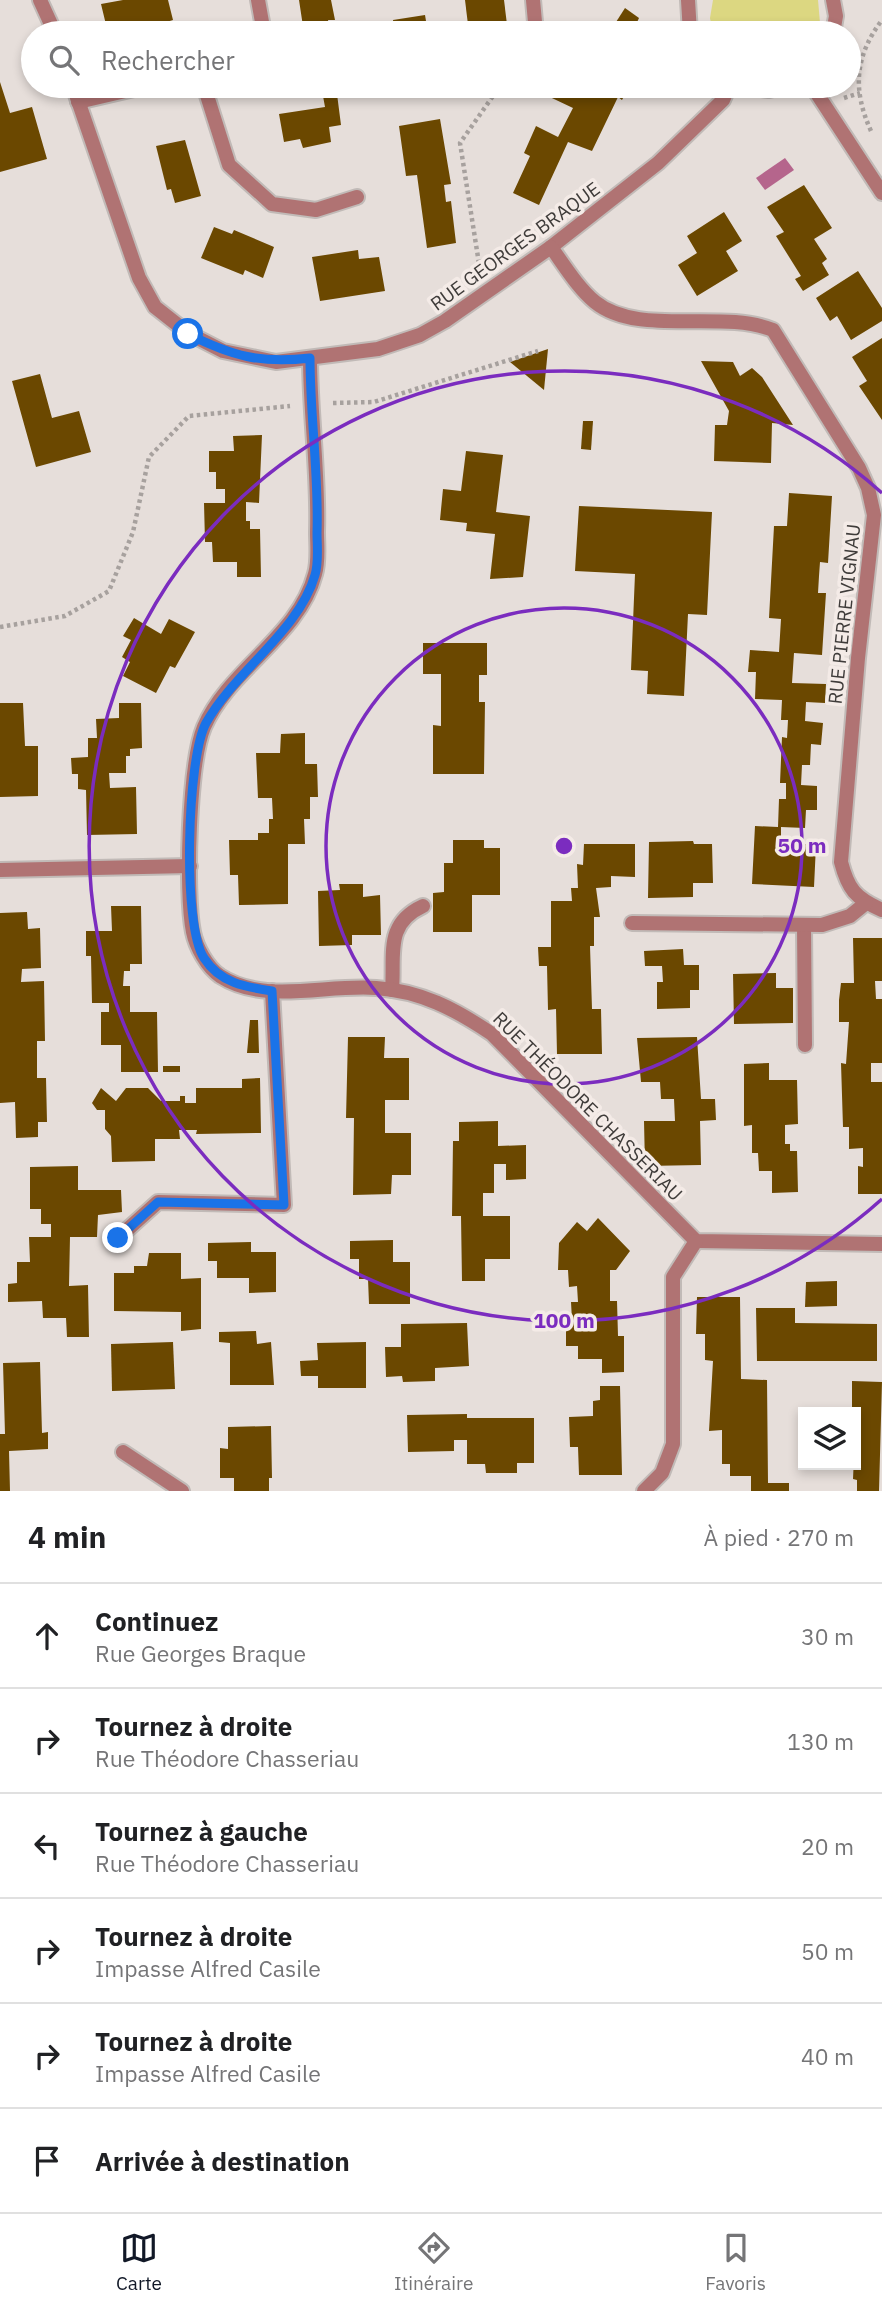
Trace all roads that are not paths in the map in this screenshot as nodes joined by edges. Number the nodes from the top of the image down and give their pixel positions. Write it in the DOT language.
graph roads {
  1 [pos="40,0"];
  2 [pos="258,0"];
  3 [pos="534,0"];
  4 [pos="688,0"];
  5 [pos="834,0"];
  6 [pos="50,21"];
  7 [pos="262,21"];
  8 [pos="536,21"];
  9 [pos="689,21"];
  10 [pos="835,21"];
  11 [pos="77,98"];
  12 [pos="95,98"];
  13 [pos="208,98"];
  14 [pos="724,98"];
  15 [pos="821,98"];
  16 [pos="78,102"];
  17 [pos="882,192"];
  18 [pos="357,197"];
  19 [pos="551,247"];
  20 [pos="310,358"];
  21 [pos="190,866"];
  22 [pos="0,870"];
  23 [pos="866,903"];
  24 [pos="423,906"];
  25 [pos="882,910"];
  26 [pos="632,923"];
  27 [pos="804,925"];
  28 [pos="392,990"];
  29 [pos="272,991"];
  30 [pos="805,1045"];
  31 [pos="118,1238"];
  32 [pos="696,1241"];
  33 [pos="882,1244"];
  34 [pos="123,1452"];
  35 [pos="182,1491"];
  36 [pos="644,1491"];
  1 -- 6 [label="street"];
  2 -- 7 [label="street"];
  3 -- 8 [label="street"];
  4 -- 9 [label="street"];
  5 -- 10 [label="street"];
  11 -- 16 [label="street, RUE GEORGES BRAQUE"];
  12 -- 16 [label="street"];
  13 -- 18 [label="street"];
  14 -- 19 [label="street, RUE GEORGES BRAQUE"];
  15 -- 17 [label="street"];
  16 -- 20 [label="street, RUE GEORGES BRAQUE"];
  19 -- 20 [label="street, RUE GEORGES BRAQUE"];
  19 -- 23 [label="street, RUE PIERRE VIGNAU"];
  20 -- 21 [label="street, RUE THÉODORE CHASSERIAU"];
  21 -- 22 [label="street"];
  21 -- 29 [label="street, RUE THÉODORE CHASSERIAU"];
  23 -- 25 [label="street, RUE PIERRE VIGNAU"];
  23 -- 27 [label="street"];
  24 -- 28 [label="street"];
  26 -- 27 [label="street"];
  27 -- 30 [label="street"];
  28 -- 29 [label="street, RUE THÉODORE CHASSERIAU"];
  28 -- 32 [label="street, RUE THÉODORE CHASSERIAU"];
  29 -- 31 [label="street"];
  32 -- 33 [label="street"];
  32 -- 36 [label="street"];
  34 -- 35 [label="street"];
}
